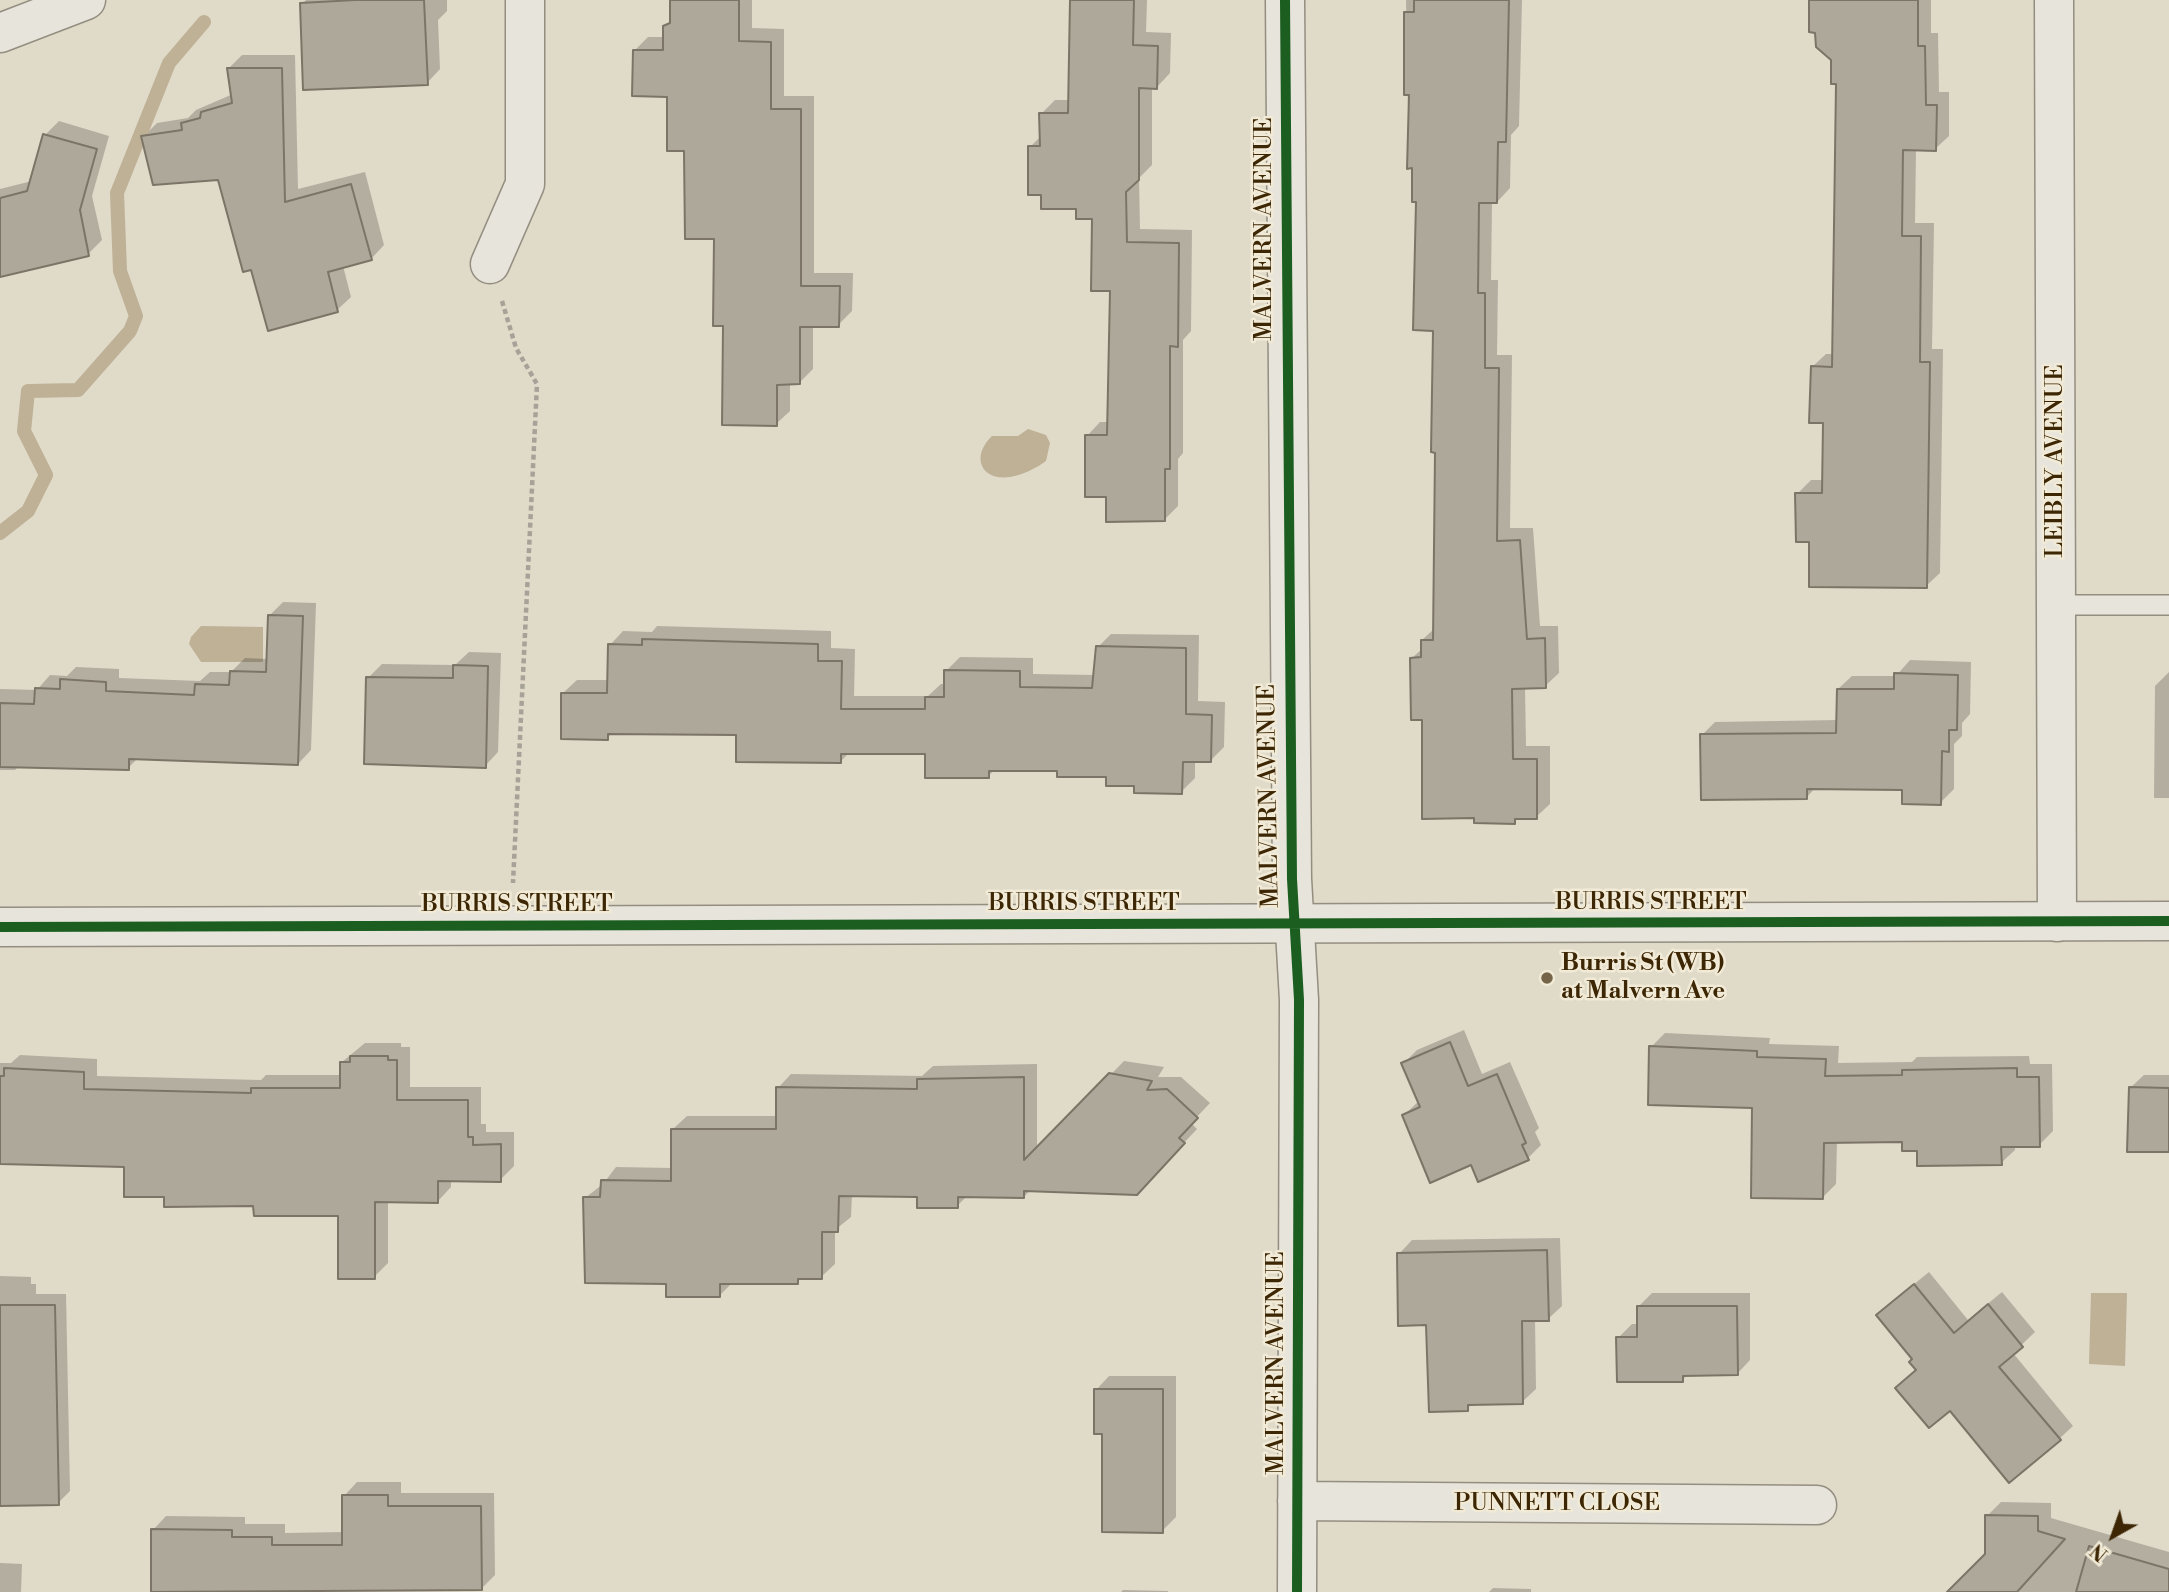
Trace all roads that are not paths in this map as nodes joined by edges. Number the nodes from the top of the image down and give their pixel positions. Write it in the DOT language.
graph roads {
  1 [pos="86,0"];
  2 [pos="526,0"];
  3 [pos="1285,0"];
  4 [pos="2054,0"];
  5 [pos="0,33"];
  6 [pos="490,264"];
  7 [pos="2057,605"];
  8 [pos="2169,605"];
  9 [pos="2169,921"];
  10 [pos="2057,922"];
  11 [pos="1293,925"];
  12 [pos="0,927"];
  13 [pos="1297,1502"];
  14 [pos="1817,1506"];
  15 [pos="1297,1592"];
  1 -- 5 [label="street"];
  2 -- 6 [label="street"];
  3 -- 11 [label="street, MALVERN AVENUE"];
  4 -- 7 [label="street, LEIBLY AVENUE"];
  7 -- 8 [label="lane"];
  7 -- 10 [label="street, LEIBLY AVENUE"];
  9 -- 10 [label="street, BURRIS STREET"];
  10 -- 11 [label="street, BURRIS STREET"];
  11 -- 12 [label="street, BURRIS STREET"];
  11 -- 13 [label="street, MALVERN AVENUE"];
  13 -- 14 [label="street, PUNNETT CLOSE"];
  13 -- 15 [label="street, MALVERN AVENUE"];
}
